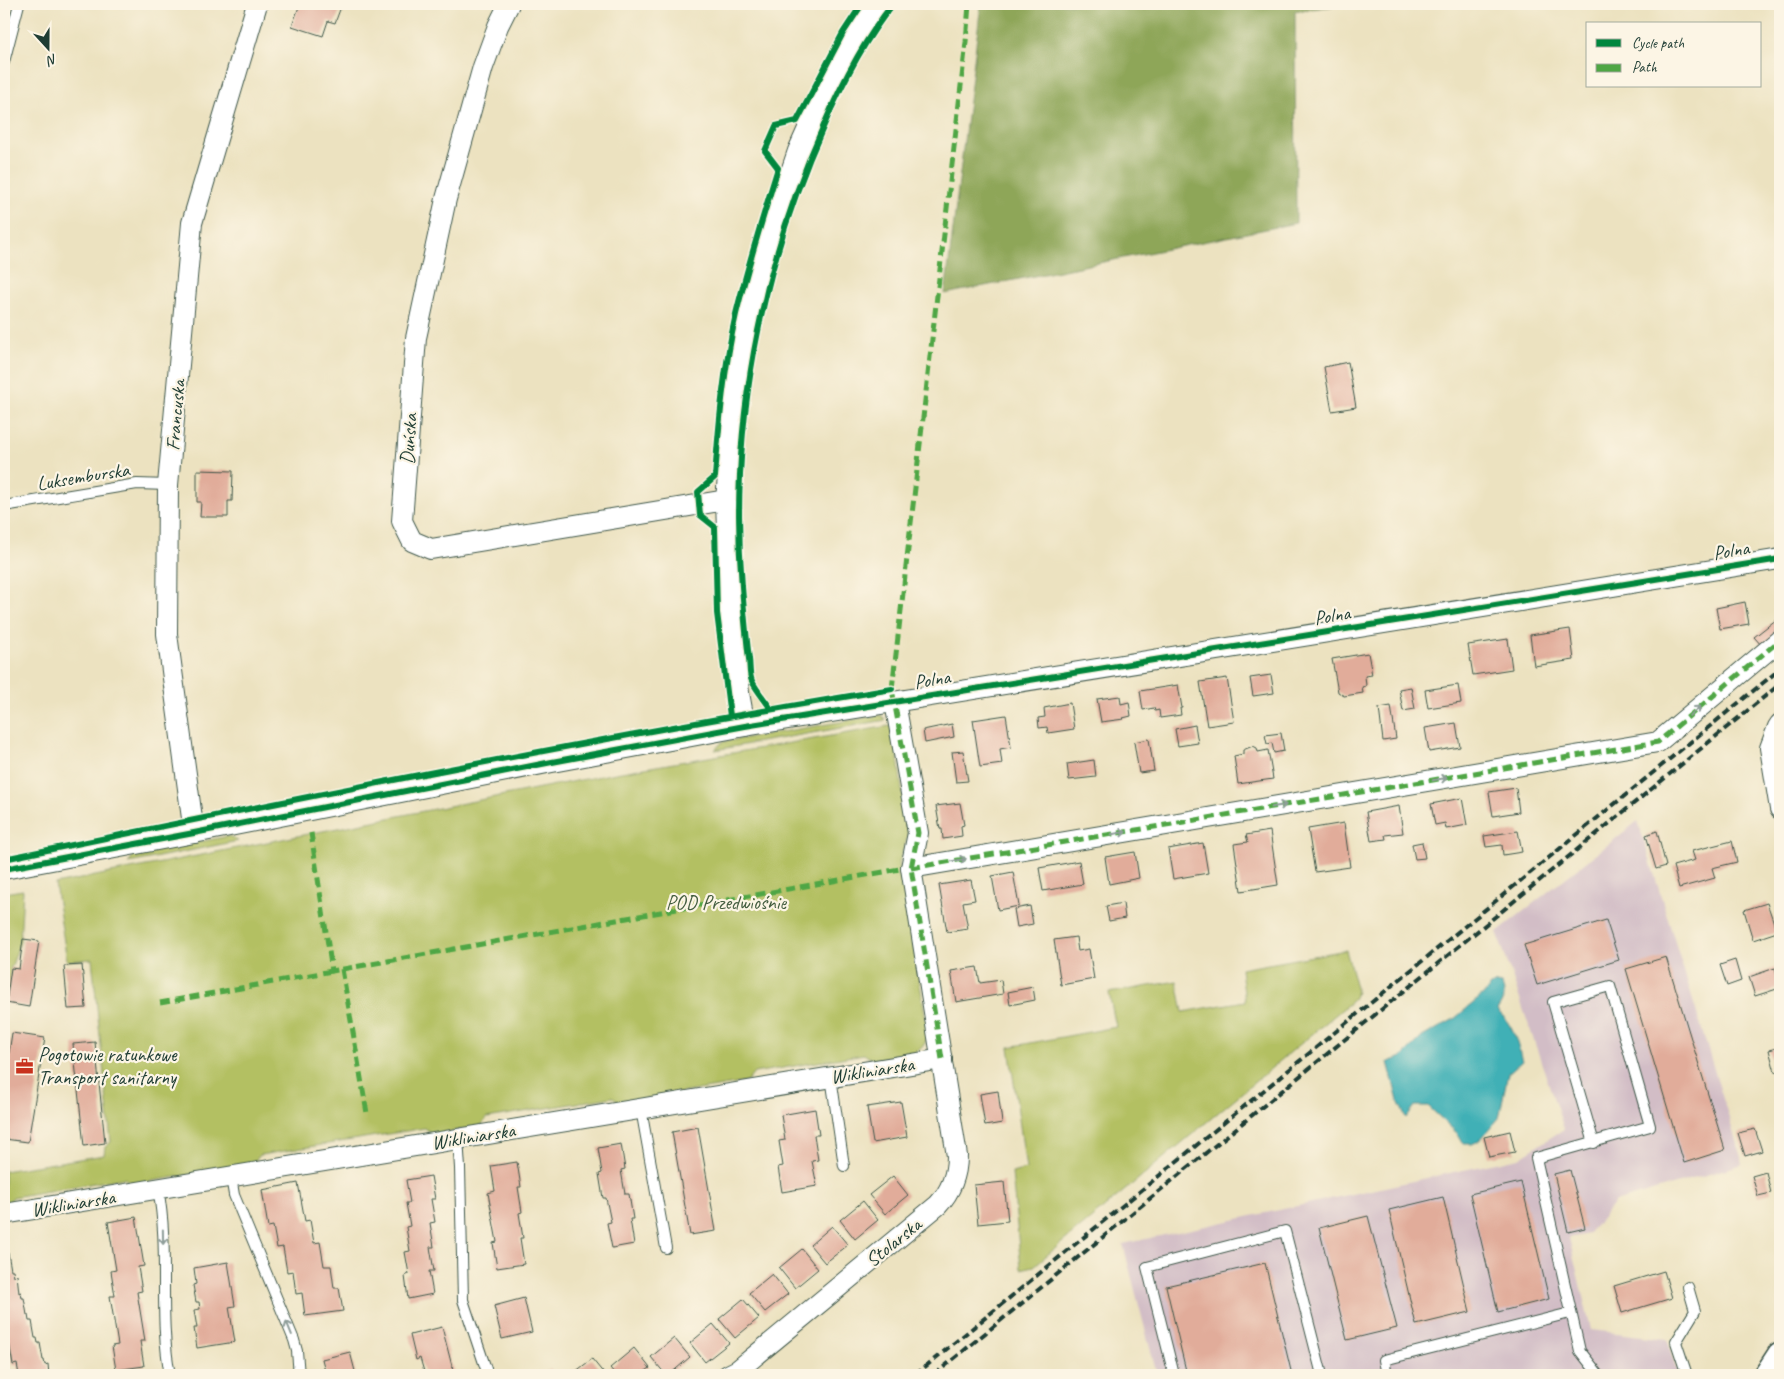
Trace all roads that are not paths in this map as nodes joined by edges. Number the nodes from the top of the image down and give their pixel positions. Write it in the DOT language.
graph roads {
  1 [pos="19,4"];
  2 [pos="257,4"];
  3 [pos="509,4"];
  4 [pos="877,4"];
  5 [pos="4,62"];
  6 [pos="168,485"];
  7 [pos="726,500"];
  8 [pos="4,506"];
  9 [pos="1780,558"];
  10 [pos="1780,640"];
  11 [pos="895,702"];
  12 [pos="1780,724"];
  13 [pos="745,726"];
  14 [pos="1780,809"];
  15 [pos="194,833"];
  16 [pos="911,868"];
  17 [pos="4,869"];
  18 [pos="942,1059"];
  19 [pos="831,1076"];
  20 [pos="641,1109"];
  21 [pos="458,1138"];
  22 [pos="1594,1143"];
  23 [pos="844,1166"];
  24 [pos="231,1178"];
  25 [pos="158,1189"];
  26 [pos="4,1214"];
  27 [pos="666,1248"];
  28 [pos="1688,1287"];
  29 [pos="1570,1313"];
  30 [pos="1780,1355"];
  31 [pos="170,1375"];
  32 [pos="299,1375"];
  33 [pos="488,1375"];
  34 [pos="728,1375"];
  35 [pos="1174,1375"];
  36 [pos="1322,1375"];
  37 [pos="1386,1375"];
  38 [pos="1599,1375"];
  39 [pos="1687,1375"];
  40 [pos="1767,1375"];
  1 -- 5 [label="lane"];
  2 -- 6 [label="street, Francuska"];
  3 -- 7 [label="street, Duńska"];
  4 -- 7 [label="street"];
  6 -- 8 [label="lane, Luksemburska"];
  6 -- 15 [label="street, Francuska"];
  7 -- 13 [label="street"];
  9 -- 11 [label="street, Polna"];
  16 -- 10 [label="street, one-way"];
  11 -- 13 [label="street, Polna"];
  11 -- 16 [label="street, Polna"];
  12 -- 14 [label="street"];
  13 -- 15 [label="street, Polna"];
  15 -- 17 [label="street, Polna"];
  16 -- 18 [label="street, Polna"];
  18 -- 19 [label="street, Wikliniarska"];
  18 -- 34 [label="street, Stolarska"];
  19 -- 20 [label="street, Wikliniarska"];
  19 -- 23 [label="lane"];
  20 -- 21 [label="street, Wikliniarska"];
  20 -- 27 [label="lane"];
  21 -- 24 [label="street, Wikliniarska"];
  21 -- 33 [label="lane"];
  22 -- 22 [label="lane"];
  22 -- 29 [label="lane"];
  24 -- 25 [label="street, Wikliniarska"];
  32 -- 24 [label="lane, one-way"];
  25 -- 26 [label="street, Wikliniarska"];
  25 -- 31 [label="lane, one-way"];
  28 -- 39 [label="lane"];
  29 -- 37 [label="lane"];
  29 -- 38 [label="lane"];
  30 -- 40 [label="street"];
  35 -- 36 [label="lane"];
}
